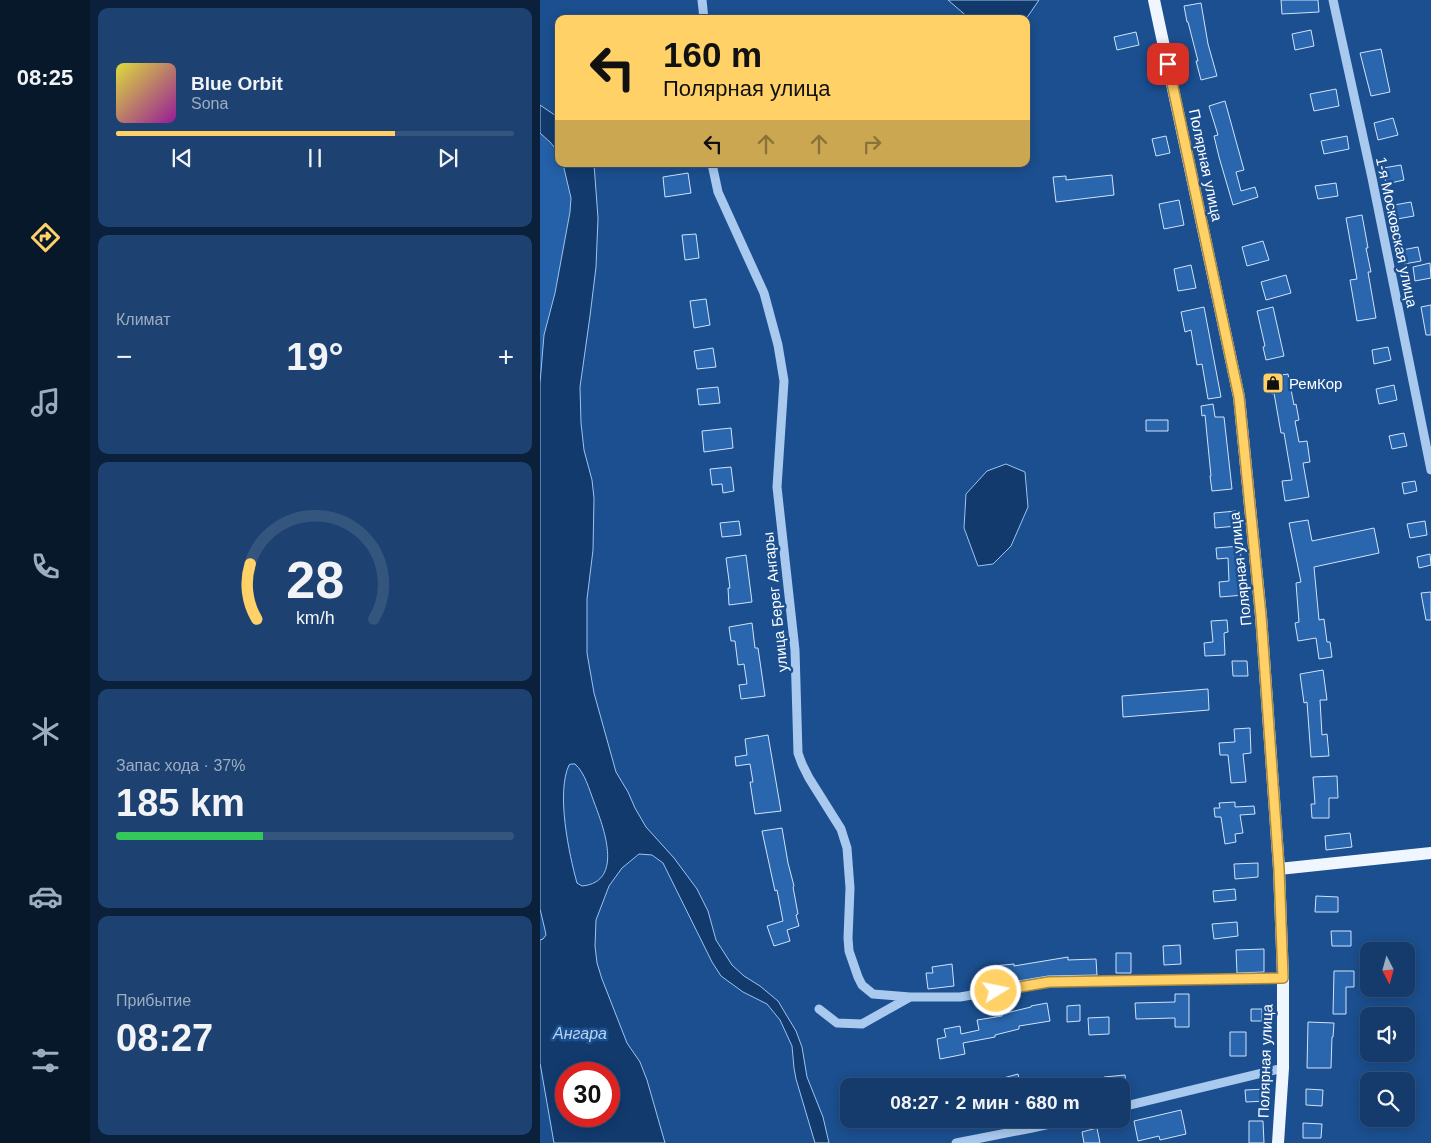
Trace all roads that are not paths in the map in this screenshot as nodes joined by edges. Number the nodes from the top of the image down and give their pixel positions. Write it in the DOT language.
graph roads {
  1 [pos="702,0"];
  2 [pos="1154,0"];
  3 [pos="1333,0"];
  4 [pos="704,15"];
  5 [pos="713,167"];
  6 [pos="1431,470"];
  7 [pos="1431,853"];
  8 [pos="1279,869"];
  9 [pos="1283,978"];
  10 [pos="910,997"];
  11 [pos="819,1009"];
  12 [pos="1283,1068"];
  13 [pos="1130,1105"];
  14 [pos="1032,1128"];
  15 [pos="956,1143"];
  16 [pos="1278,1143"];
  1 -- 4 [label="street"];
  2 -- 8 [label="main road, Полярная улица"];
  3 -- 6 [label="street, 1-я Московская улица"];
  5 -- 10 [label="street, улица Берег Ангары"];
  7 -- 8 [label="main road"];
  8 -- 9 [label="main road, Полярная улица"];
  9 -- 10 [label="street, улица Берег Ангары"];
  9 -- 12 [label="main road, Полярная улица"];
  10 -- 11 [label="street"];
  12 -- 13 [label="street"];
  12 -- 16 [label="main road, Полярная улица"];
  14 -- 15 [label="street"];
}
